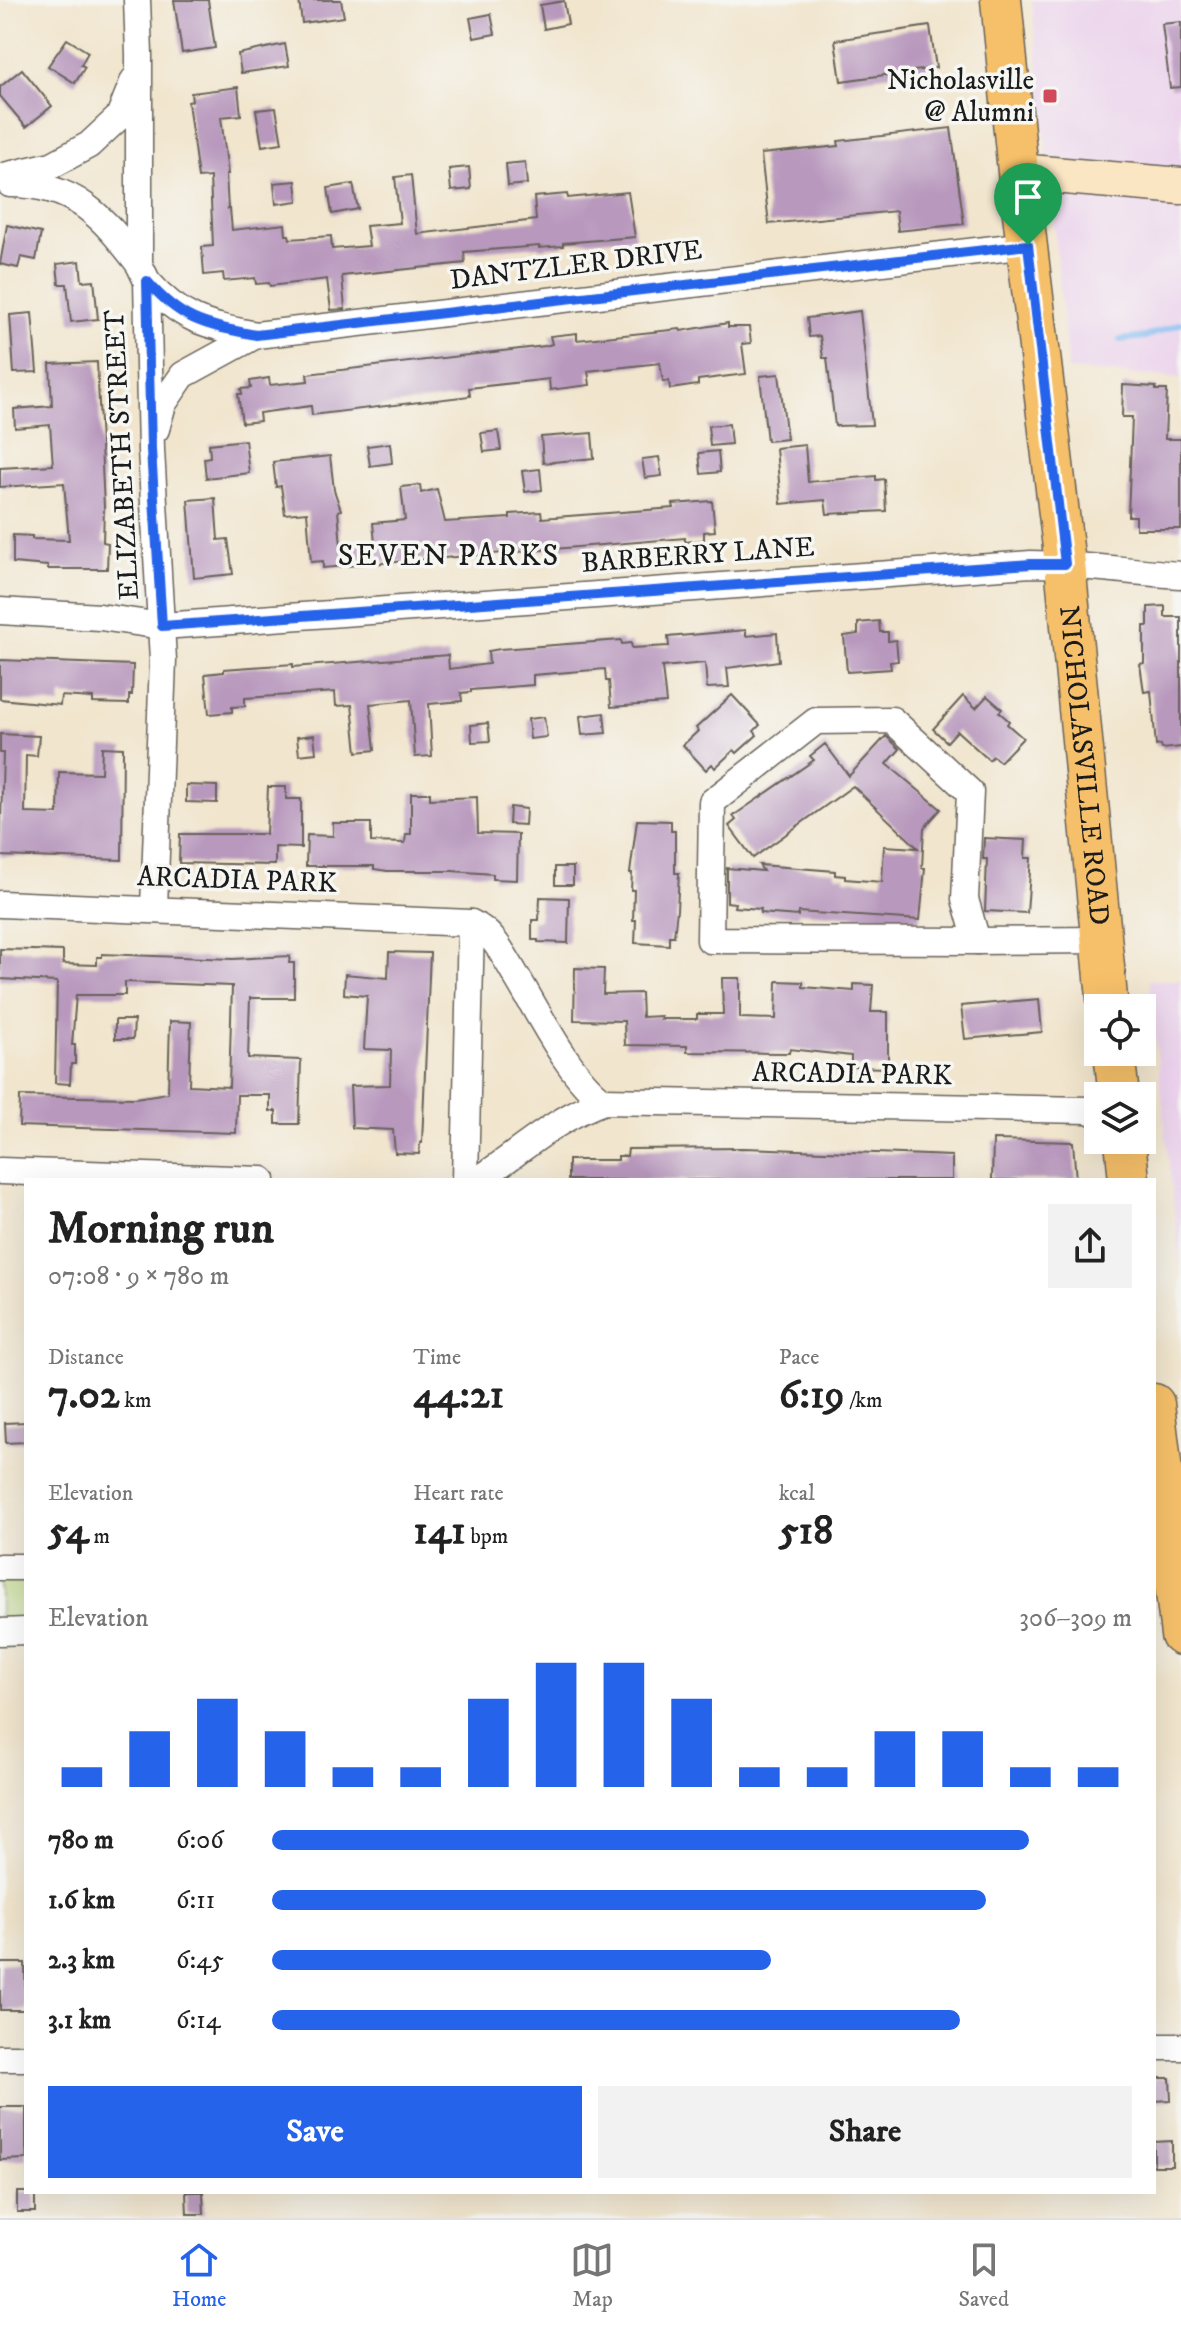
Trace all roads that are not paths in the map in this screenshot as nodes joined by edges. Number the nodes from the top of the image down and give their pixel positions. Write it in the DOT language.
graph roads {
  1 [pos="137,0"];
  2 [pos="1001,0"];
  3 [pos="139,67"];
  4 [pos="1018,172"];
  5 [pos="0,177"];
  6 [pos="0,184"];
  7 [pos="1181,186"];
  8 [pos="1028,245"];
  9 [pos="143,273"];
  10 [pos="256,335"];
  11 [pos="151,450"];
  12 [pos="1065,564"];
  13 [pos="1181,575"];
  14 [pos="0,611"];
  15 [pos="162,626"];
  16 [pos="0,904"];
  17 [pos="154,908"];
  18 [pos="471,923"];
  19 [pos="1100,940"];
  20 [pos="977,941"];
  21 [pos="1106,994"];
  22 [pos="604,1101"];
  23 [pos="1084,1110"];
  24 [pos="1126,1154"];
  25 [pos="0,1171"];
  26 [pos="204,1178"];
  27 [pos="465,1178"];
  28 [pos="481,1178"];
  29 [pos="1129,1178"];
  30 [pos="1156,1439"];
  31 [pos="1163,1563"];
  32 [pos="0,1567"];
  33 [pos="24,1567"];
  34 [pos="1171,1623"];
  35 [pos="24,1631"];
  36 [pos="0,1632"];
  37 [pos="1156,2047"];
  38 [pos="1181,2047"];
  39 [pos="0,2058"];
  40 [pos="24,2058"];
  1 -- 3 [label="street, ELIZABETH STREET"];
  2 -- 4 [label="main road, NICHOLASVILLE ROAD"];
  3 -- 5 [label="street"];
  3 -- 9 [label="street, ELIZABETH STREET"];
  4 -- 7 [label="main road"];
  4 -- 8 [label="main road, NICHOLASVILLE ROAD"];
  6 -- 9 [label="street, DANTZLER DRIVE"];
  8 -- 10 [label="street, DANTZLER DRIVE"];
  8 -- 12 [label="main road, NICHOLASVILLE ROAD"];
  9 -- 10 [label="street, DANTZLER DRIVE"];
  9 -- 11 [label="street, ELIZABETH STREET"];
  10 -- 11 [label="street"];
  11 -- 15 [label="street, ELIZABETH STREET"];
  12 -- 13 [label="street, BARBERRY LANE"];
  12 -- 15 [label="street, BARBERRY LANE"];
  12 -- 19 [label="main road, NICHOLASVILLE ROAD"];
  14 -- 15 [label="street, BARBERRY LANE"];
  15 -- 17 [label="street, ELIZABETH STREET"];
  16 -- 17 [label="street, ARCADIA PARK"];
  17 -- 18 [label="street, ARCADIA PARK"];
  18 -- 22 [label="street"];
  18 -- 27 [label="street"];
  19 -- 20 [label="street"];
  19 -- 21 [label="main road, NICHOLASVILLE ROAD"];
  20 -- 20 [label="street"];
  22 -- 23 [label="street, ARCADIA PARK"];
  22 -- 28 [label="street, ARCADIA PARK"];
  24 -- 29 [label="main road"];
  25 -- 26 [label="street"];
  30 -- 31 [label="main road"];
  31 -- 34 [label="main road"];
  32 -- 33 [label="street"];
  35 -- 36 [label="street"];
  37 -- 38 [label="street"];
  39 -- 40 [label="street"];
}
